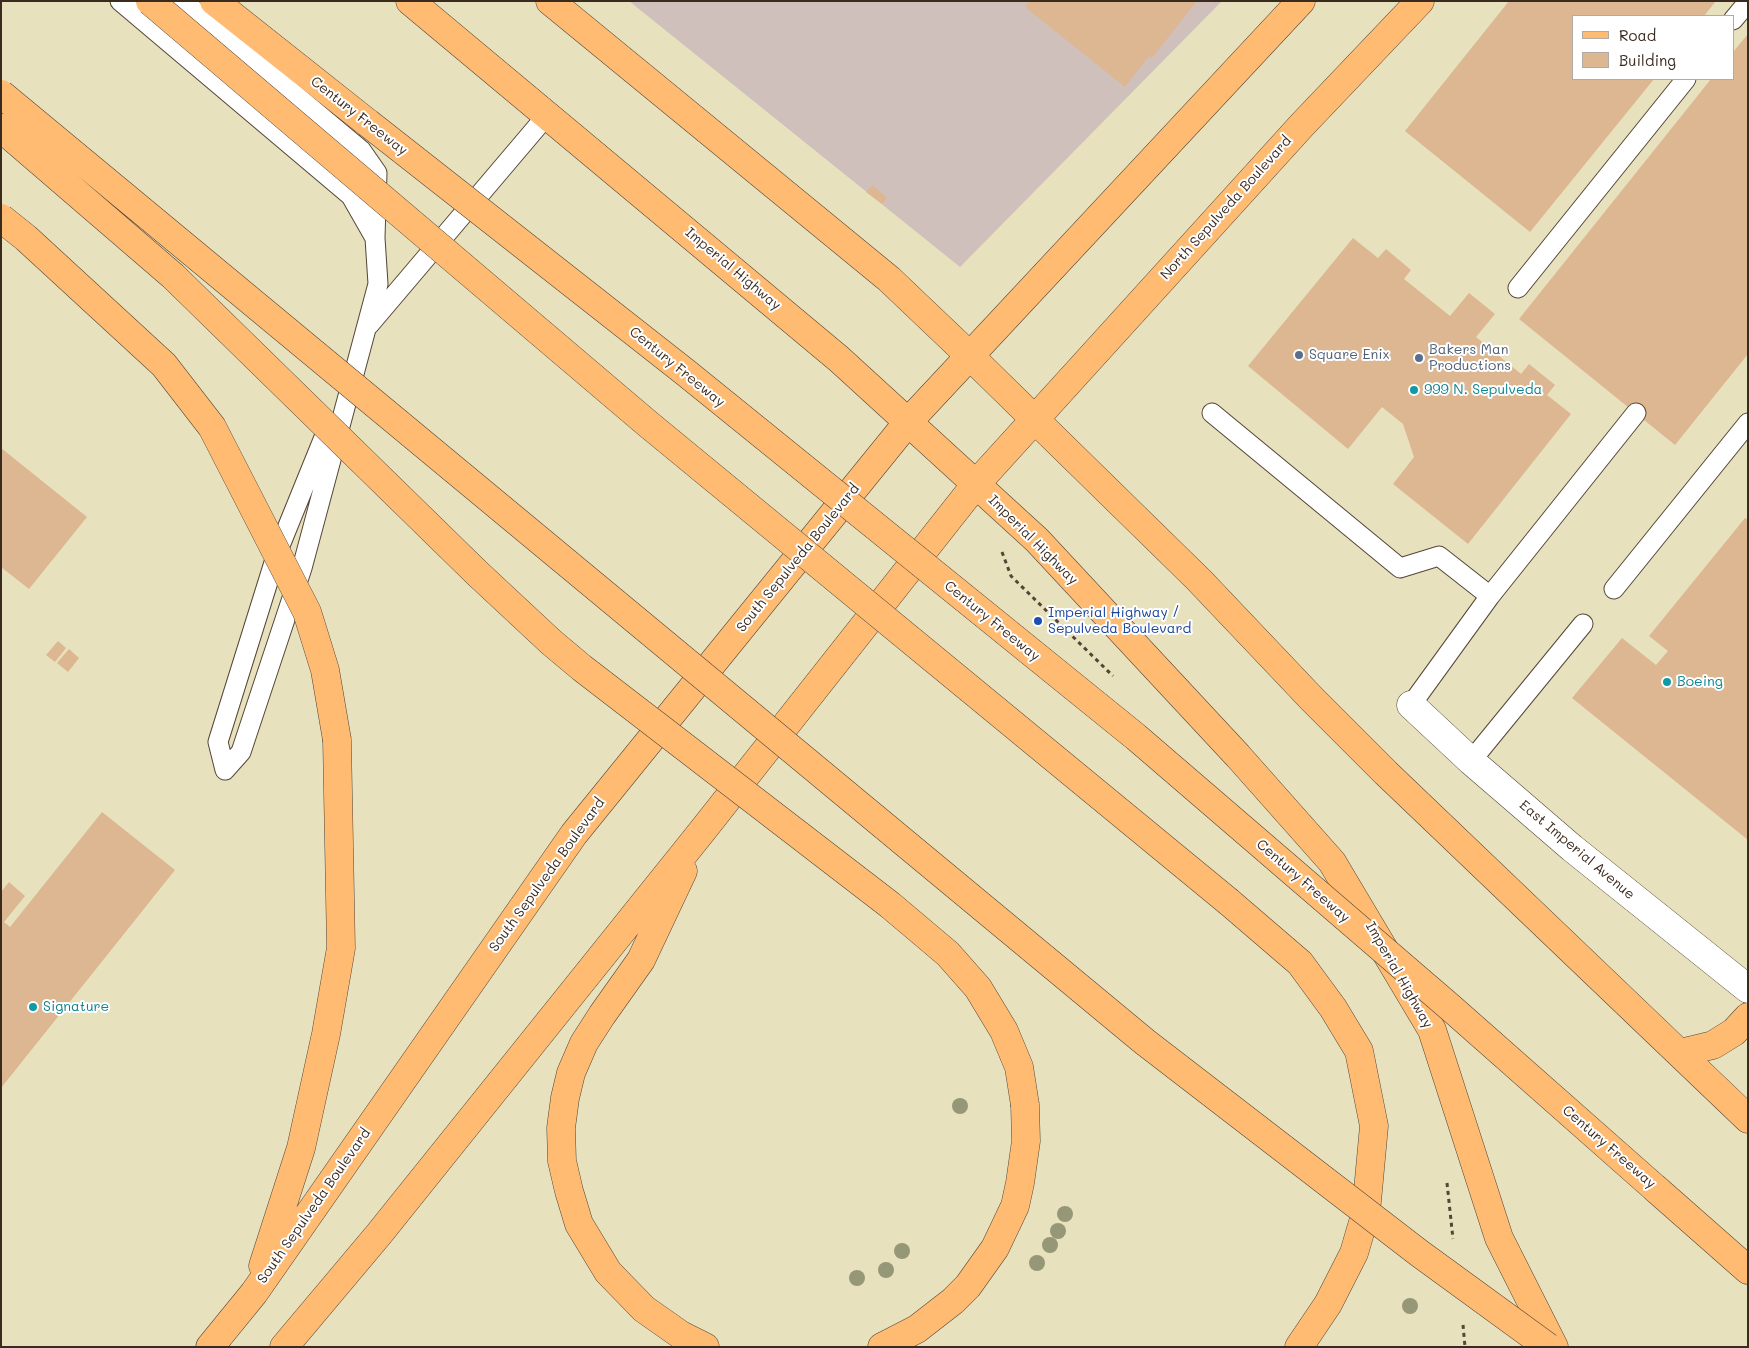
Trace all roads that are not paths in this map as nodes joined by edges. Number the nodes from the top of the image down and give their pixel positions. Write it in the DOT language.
graph roads {
  1 [pos="120,1"];
  2 [pos="150,1"];
  3 [pos="183,1"];
  4 [pos="214,1"];
  5 [pos="410,1"];
  6 [pos="550,1"];
  7 [pos="1301,1"];
  8 [pos="1420,1"];
  9 [pos="1748,2"];
  10 [pos="1734,19"];
  11 [pos="1685,80"];
  12 [pos="1,94"];
  13 [pos="548,114"];
  14 [pos="1,128"];
  15 [pos="1,218"];
  16 [pos="376,238"];
  17 [pos="1518,288"];
  18 [pos="364,330"];
  19 [pos="971,357"];
  20 [pos="356,359"];
  21 [pos="1212,413"];
  22 [pos="1636,413"];
  23 [pos="1035,418"];
  24 [pos="908,422"];
  25 [pos="1748,423"];
  26 [pos="976,484"];
  27 [pos="1614,589"];
  28 [pos="1490,596"];
  29 [pos="1583,624"];
  30 [pos="1411,705"];
  31 [pos="1471,761"];
  32 [pos="703,830"];
  33 [pos="1748,989"];
  34 [pos="1748,1017"];
  35 [pos="1680,1053"];
  36 [pos="1748,1119"];
  37 [pos="1748,1270"];
  38 [pos="254,1293"];
  39 [pos="210,1347"];
  40 [pos="284,1347"];
  41 [pos="705,1347"];
  42 [pos="882,1347"];
  43 [pos="1299,1347"];
  44 [pos="1548,1347"];
  45 [pos="1554,1347"];
  1 -- 16 [label="lane"];
  2 -- 43 [label="main road, bridge"];
  3 -- 16 [label="lane"];
  4 -- 37 [label="main road, Century Freeway, bridge"];
  5 -- 13 [label="main road, Imperial Highway"];
  6 -- 19 [label="main road"];
  7 -- 19 [label="main road"];
  8 -- 23 [label="main road, North Sepulveda Boulevard"];
  9 -- 10 [label="lane"];
  11 -- 17 [label="lane"];
  12 -- 44 [label="main road, bridge"];
  13 -- 18 [label="lane"];
  13 -- 24 [label="main road, Imperial Highway"];
  14 -- 42 [label="main road, bridge"];
  15 -- 38 [label="main road, bridge"];
  16 -- 18 [label="lane"];
  18 -- 20 [label="lane"];
  19 -- 23 [label="main road"];
  19 -- 24 [label="main road, South Sepulveda Boulevard"];
  20 -- 20 [label="lane"];
  21 -- 28 [label="lane"];
  22 -- 28 [label="lane"];
  23 -- 26 [label="main road"];
  23 -- 35 [label="main road"];
  24 -- 26 [label="main road, Imperial Highway"];
  24 -- 38 [label="main road, South Sepulveda Boulevard"];
  25 -- 27 [label="lane"];
  26 -- 32 [label="main road"];
  26 -- 45 [label="main road, Imperial Highway"];
  28 -- 30 [label="lane"];
  29 -- 31 [label="lane"];
  30 -- 31 [label="street, East Imperial Avenue"];
  31 -- 33 [label="street, East Imperial Avenue"];
  32 -- 40 [label="main road"];
  32 -- 41 [label="main road"];
  34 -- 35 [label="main road"];
  35 -- 36 [label="main road"];
  38 -- 39 [label="main road, South Sepulveda Boulevard"];
}
